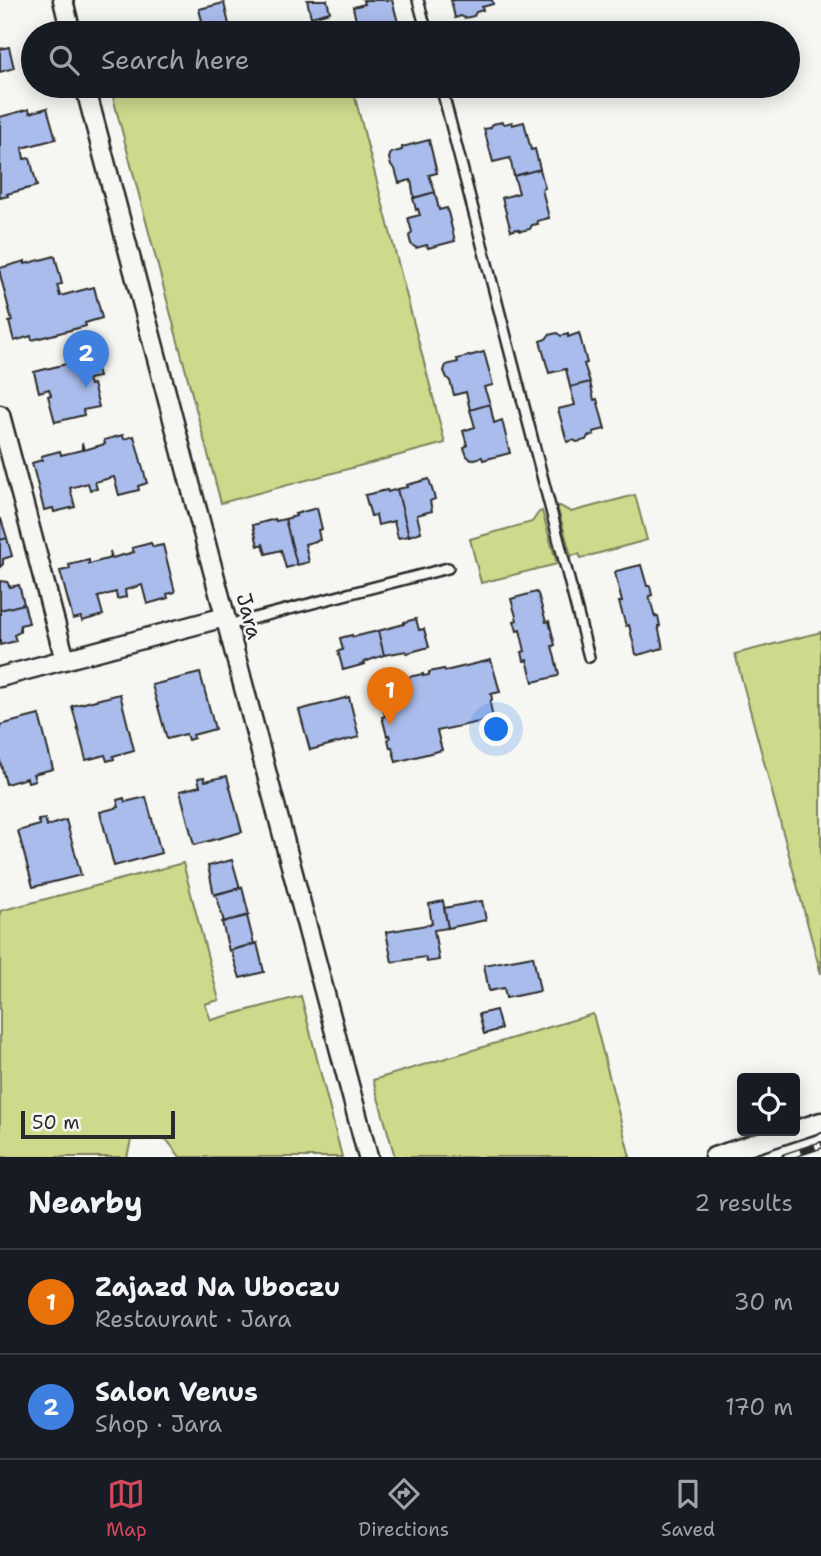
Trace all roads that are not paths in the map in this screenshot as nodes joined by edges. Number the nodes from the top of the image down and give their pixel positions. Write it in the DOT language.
graph roads {
  1 [pos="62,0"];
  2 [pos="418,0"];
  3 [pos="68,21"];
  4 [pos="424,21"];
  5 [pos="88,98"];
  6 [pos="444,98"];
  7 [pos="0,415"];
  8 [pos="448,568"];
  9 [pos="226,621"];
  10 [pos="589,657"];
  11 [pos="65,660"];
  12 [pos="0,677"];
  13 [pos="821,1122"];
  14 [pos="368,1157"];
  15 [pos="714,1157"];
  1 -- 3 [label="street"];
  2 -- 4 [label="lane"];
  5 -- 9 [label="street, Jara"];
  6 -- 10 [label="lane"];
  7 -- 11 [label="street"];
  8 -- 9 [label="lane"];
  9 -- 11 [label="street"];
  9 -- 14 [label="street, Jara"];
  11 -- 12 [label="street"];
  13 -- 15 [label="street"];
}
